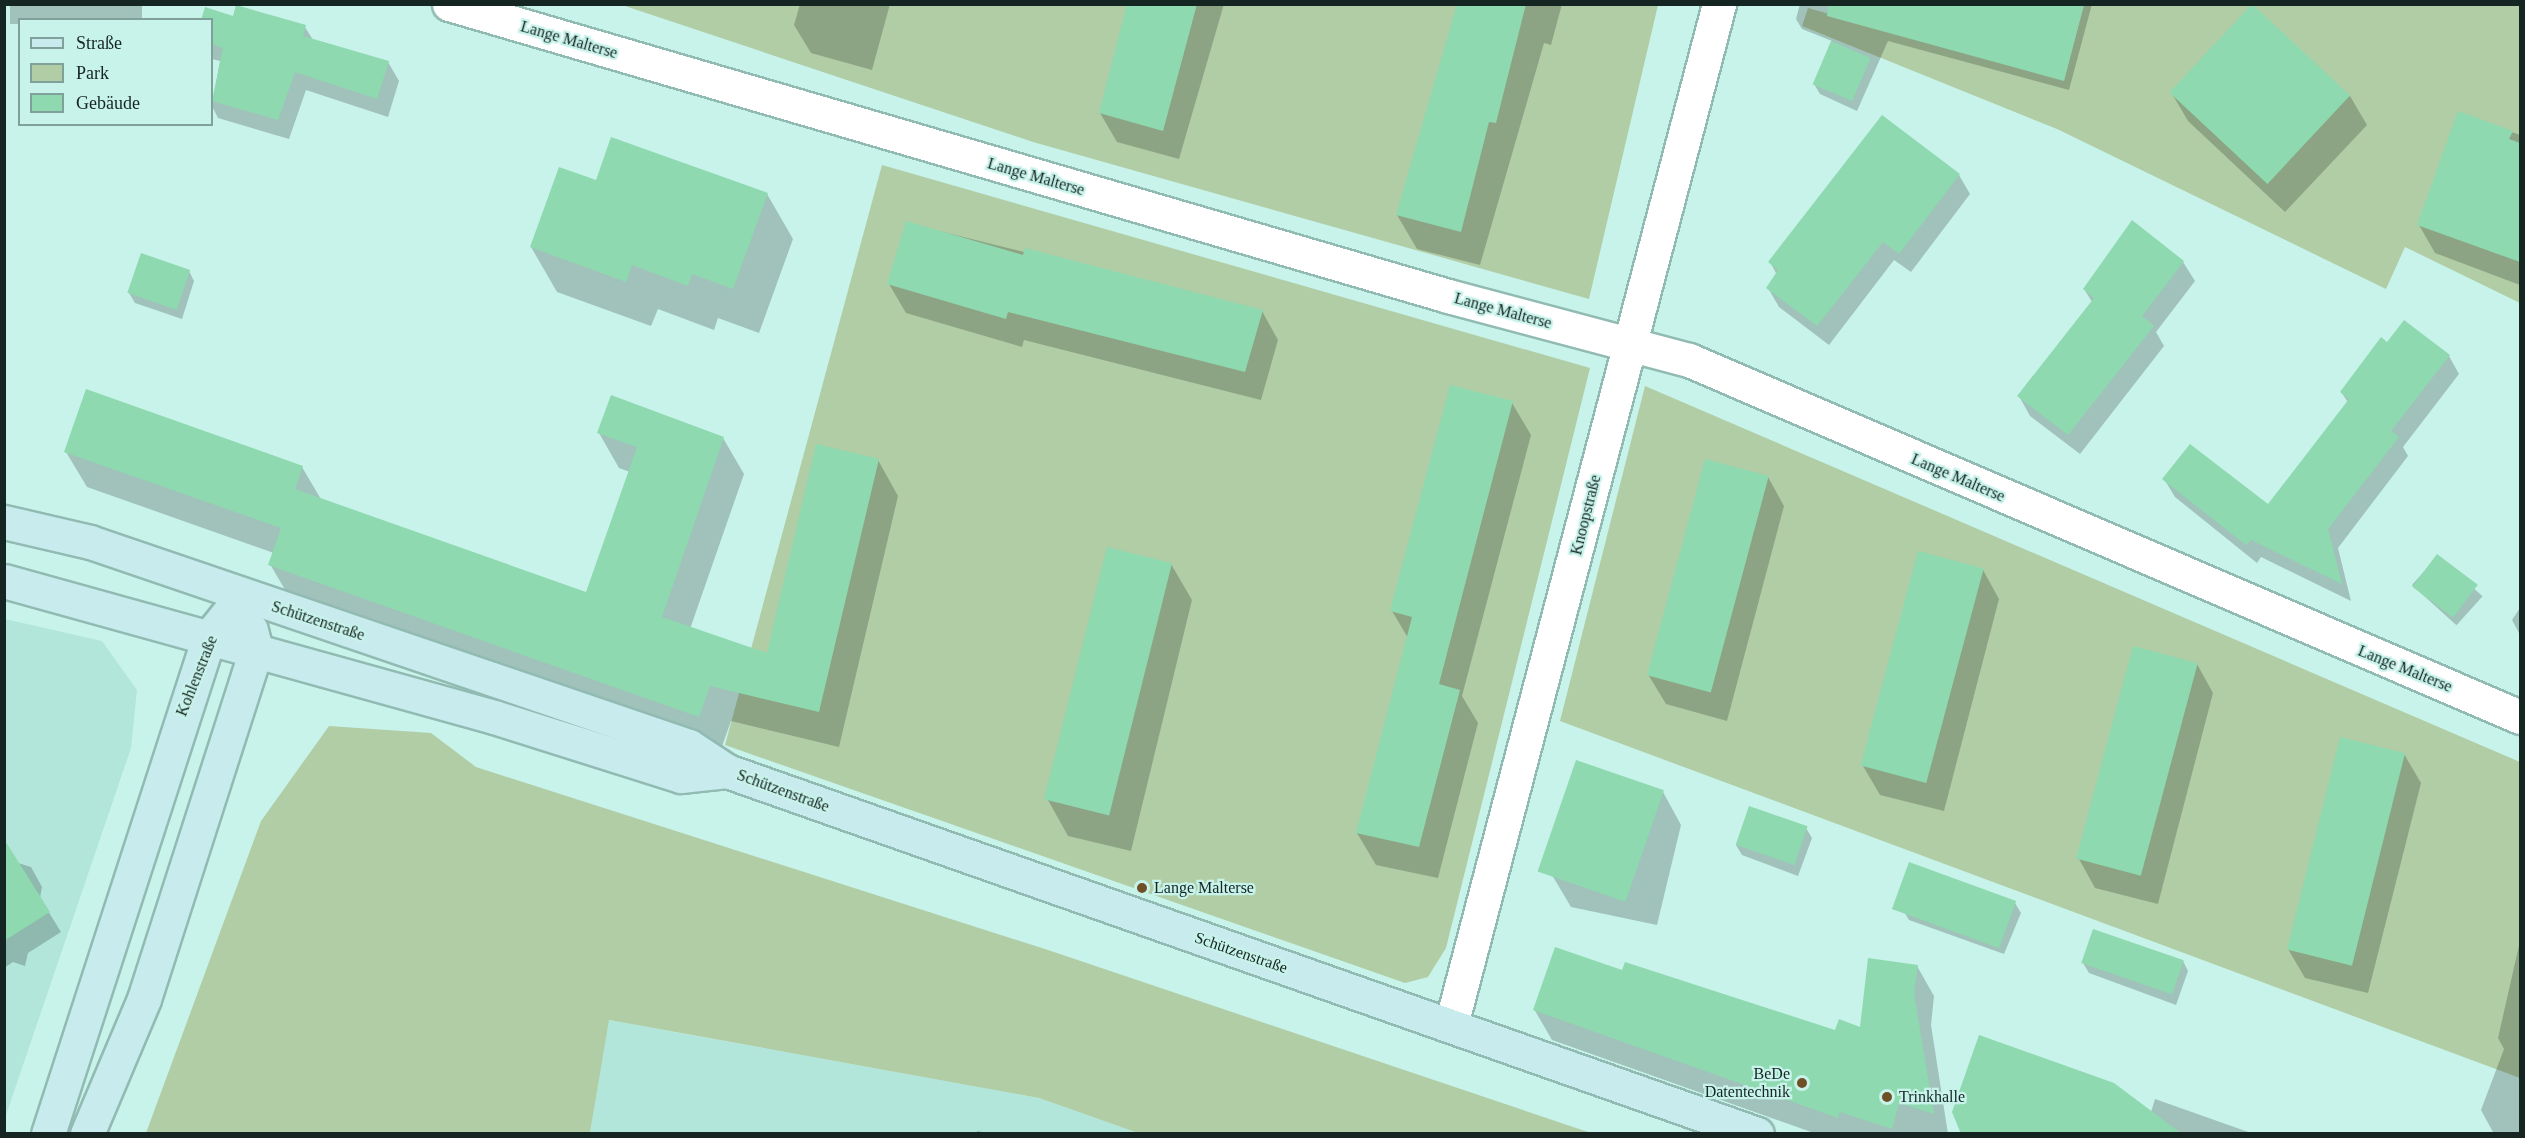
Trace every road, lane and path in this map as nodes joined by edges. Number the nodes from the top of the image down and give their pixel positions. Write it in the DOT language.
graph roads {
  1 [pos="449,4"];
  2 [pos="1719,4"];
  3 [pos="1630,344"];
  4 [pos="4,522"];
  5 [pos="4,581"];
  6 [pos="242,596"];
  7 [pos="209,637"];
  8 [pos="256,650"];
  9 [pos="2520,717"];
  10 [pos="727,771"];
  11 [pos="1451,1025"];
  12 [pos="48,1134"];
  13 [pos="87,1134"];
  14 [pos="1757,1134"];
  1 -- 3 [label="street, Lange Malterse"];
  2 -- 3 [label="street, Knoopstraße"];
  3 -- 9 [label="street, Lange Malterse"];
  3 -- 11 [label="street, Knoopstraße"];
  4 -- 6 [label="street, Schützenstraße"];
  5 -- 7 [label="street, Schützenstraße"];
  6 -- 7 [label="street, Kohlenstraße"];
  6 -- 8 [label="street"];
  6 -- 10 [label="street, Schützenstraße"];
  7 -- 8 [label="street, Schützenstraße"];
  7 -- 12 [label="street, Kohlenstraße"];
  8 -- 10 [label="street, Schützenstraße"];
  8 -- 13 [label="street"];
  10 -- 11 [label="street, Schützenstraße"];
  11 -- 14 [label="street, Schützenstraße"];
}
